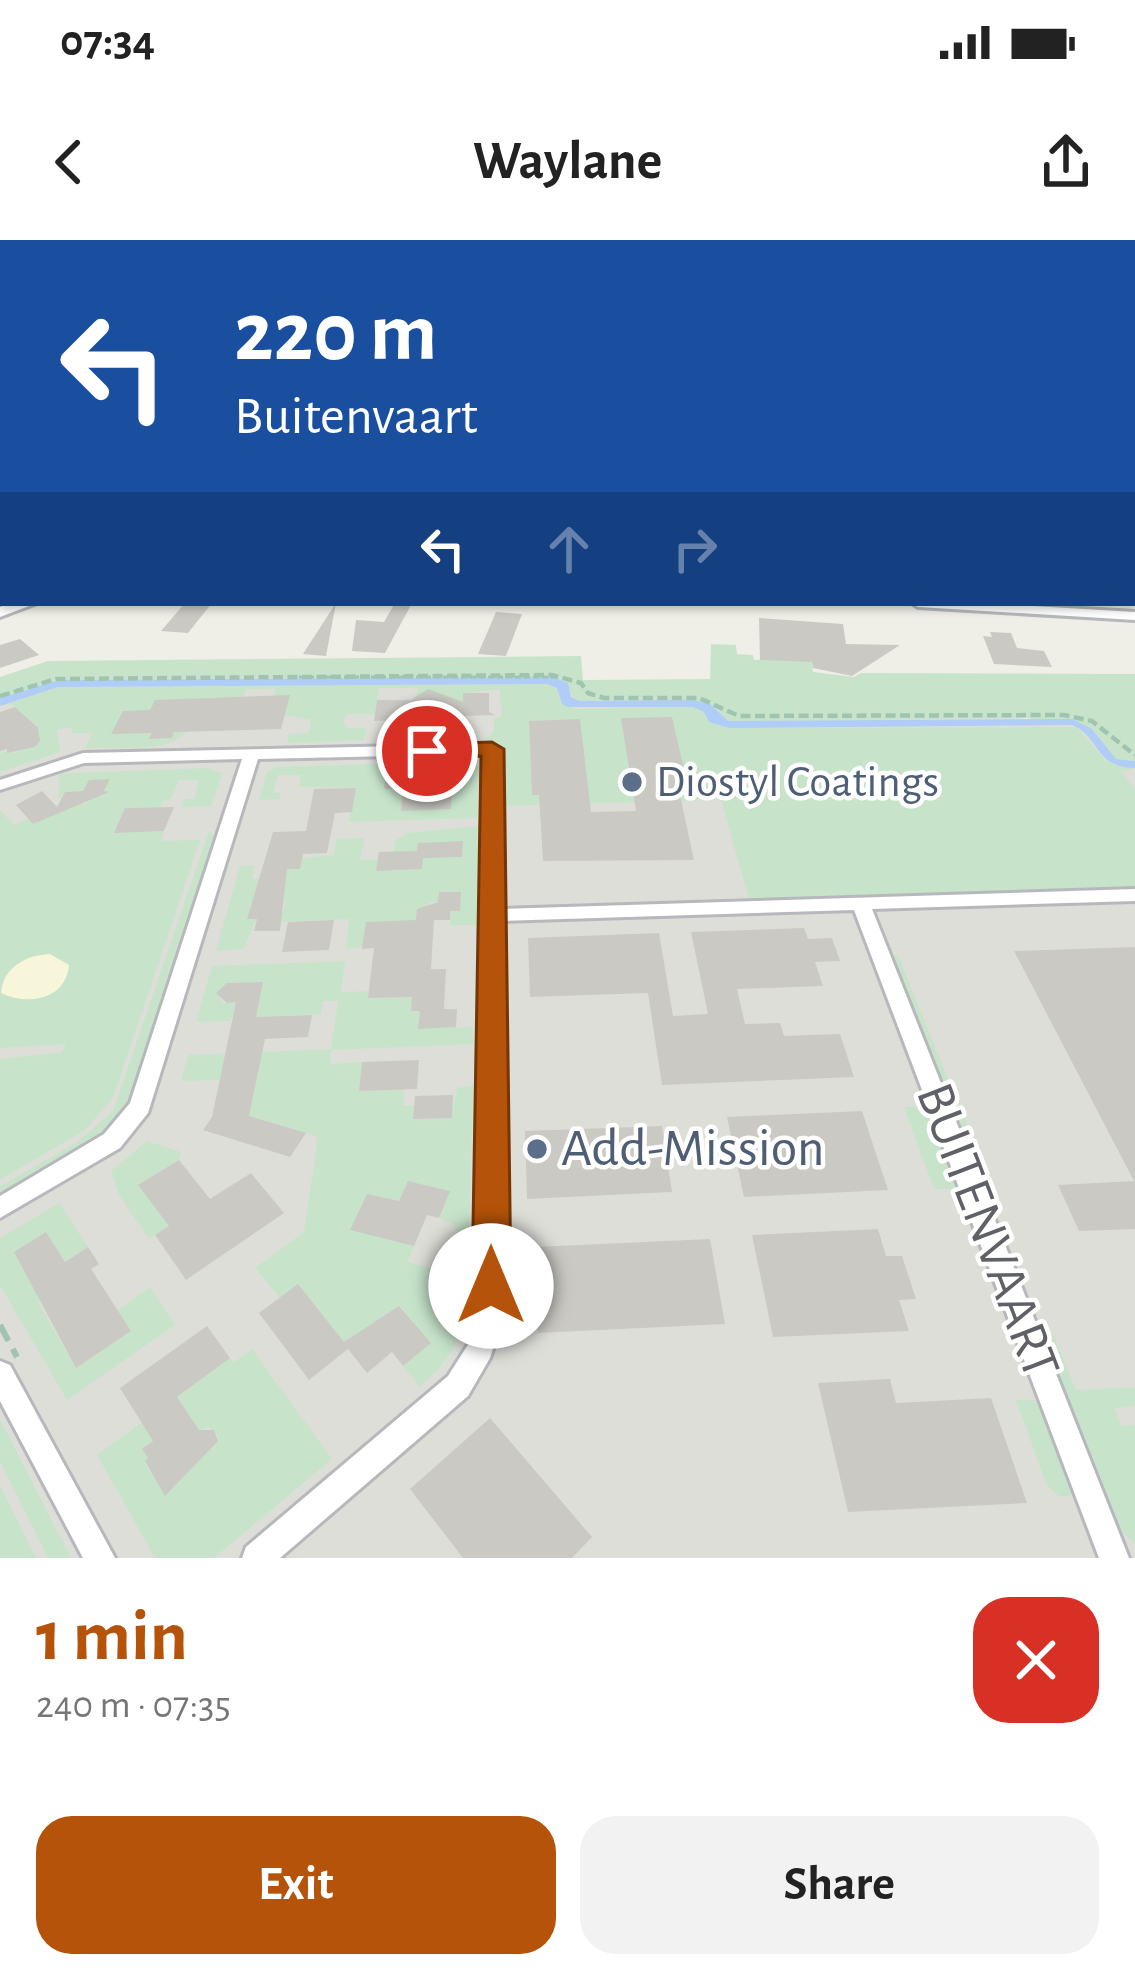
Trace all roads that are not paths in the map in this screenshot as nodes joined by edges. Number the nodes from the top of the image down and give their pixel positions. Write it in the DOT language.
graph roads {
  1 [pos="968,606"];
  2 [pos="1135,616"];
  3 [pos="251,756"];
  4 [pos="0,785"];
  5 [pos="1135,895"];
  6 [pos="861,903"];
  7 [pos="493,915"];
  8 [pos="0,1208"];
  9 [pos="0,1374"];
  10 [pos="100,1558"];
  11 [pos="256,1558"];
  12 [pos="1114,1558"];
  1 -- 2 [label="street"];
  3 -- 4 [label="street"];
  3 -- 7 [label="street"];
  3 -- 8 [label="street"];
  5 -- 6 [label="street"];
  6 -- 7 [label="street"];
  6 -- 12 [label="street, BUITENVAART"];
  7 -- 11 [label="street"];
  9 -- 10 [label="street"];
}
